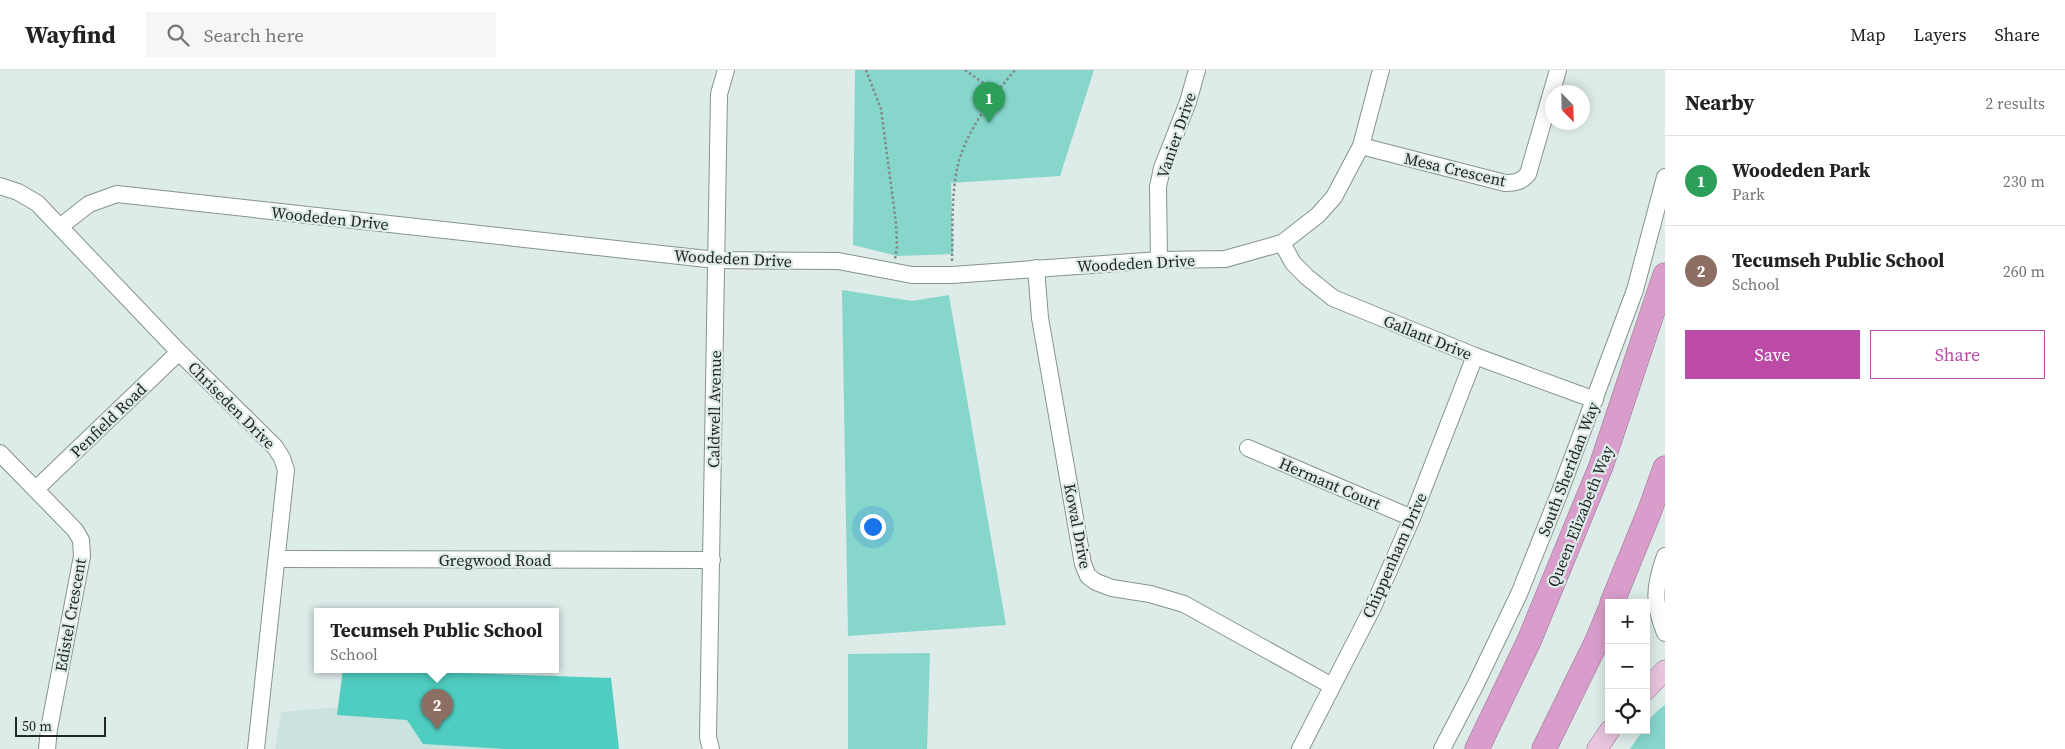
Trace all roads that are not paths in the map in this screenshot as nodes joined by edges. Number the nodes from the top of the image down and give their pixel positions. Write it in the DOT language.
graph roads {
  1 [pos="726,70"];
  2 [pos="1197,70"];
  3 [pos="1381,70"];
  4 [pos="1558,70"];
  5 [pos="1361,146"];
  6 [pos="1665,177"];
  7 [pos="0,186"];
  8 [pos="61,226"];
  9 [pos="1282,243"];
  10 [pos="716,260"];
  11 [pos="1159,260"];
  12 [pos="1036,268"];
  13 [pos="1665,275"];
  14 [pos="179,352"];
  15 [pos="1475,356"];
  16 [pos="1595,400"];
  17 [pos="1248,448"];
  18 [pos="0,453"];
  19 [pos="1665,468"];
  20 [pos="36,489"];
  21 [pos="1412,518"];
  22 [pos="1665,556"];
  23 [pos="278,559"];
  24 [pos="712,560"];
  25 [pos="1614,599"];
  26 [pos="1605,622"];
  27 [pos="1665,633"];
  28 [pos="1665,670"];
  29 [pos="1332,686"];
  30 [pos="1647,689"];
  31 [pos="1607,734"];
  32 [pos="47,749"];
  33 [pos="256,749"];
  34 [pos="710,749"];
  35 [pos="1300,749"];
  36 [pos="1442,749"];
  37 [pos="1477,749"];
  38 [pos="1544,749"];
  39 [pos="1597,749"];
  1 -- 10 [label="street, Caldwell Avenue"];
  2 -- 11 [label="street, Vanier Drive"];
  3 -- 5 [label="street, Woodeden Drive"];
  4 -- 5 [label="street, Mesa Crescent"];
  5 -- 9 [label="street, Woodeden Drive"];
  6 -- 16 [label="street, South Sheridan Way"];
  7 -- 8 [label="street"];
  8 -- 10 [label="street, Woodeden Drive"];
  8 -- 14 [label="street, Chriseden Drive"];
  9 -- 11 [label="street, Woodeden Drive"];
  9 -- 15 [label="street, Gallant Drive"];
  10 -- 12 [label="street, Woodeden Drive"];
  10 -- 24 [label="street, Caldwell Avenue"];
  11 -- 12 [label="street, Woodeden Drive"];
  12 -- 29 [label="street, Kowal Drive"];
  13 -- 37 [label="highway, Queen Elizabeth Way"];
  14 -- 20 [label="street, Penfield Road"];
  14 -- 23 [label="street, Chriseden Drive"];
  15 -- 16 [label="street, Gallant Drive"];
  15 -- 21 [label="street, Chippenham Drive"];
  16 -- 36 [label="street, South Sheridan Way"];
  17 -- 21 [label="street, Hermant Court"];
  18 -- 20 [label="street, Edistel Crescent"];
  19 -- 25 [label="highway"];
  20 -- 32 [label="street, Edistel Crescent"];
  21 -- 29 [label="street, Chippenham Drive"];
  22 -- 27 [label="street"];
  23 -- 24 [label="street, Gregwood Road"];
  23 -- 33 [label="street, Chriseden Drive"];
  24 -- 34 [label="street, Caldwell Avenue"];
  26 -- 38 [label="highway"];
  28 -- 30 [label="main road"];
  29 -- 35 [label="street, Chippenham Drive"];
  31 -- 39 [label="main road"];
}
